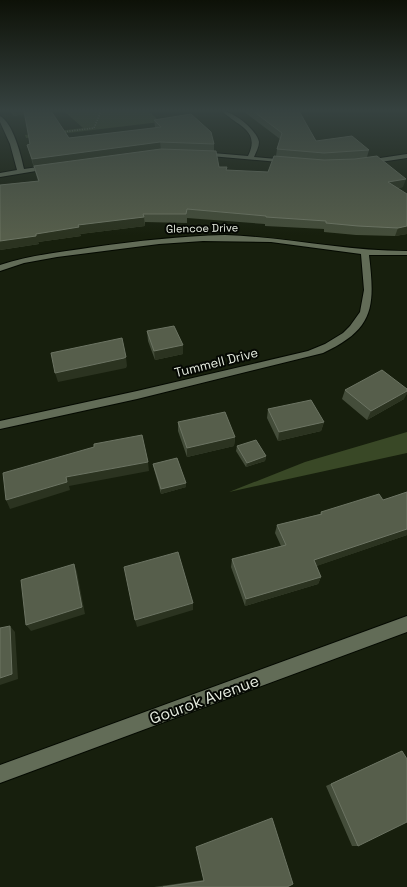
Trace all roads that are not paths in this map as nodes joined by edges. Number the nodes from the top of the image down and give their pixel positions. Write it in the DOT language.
graph roads {
  1 [pos="16,152"];
  2 [pos="255,152"];
  3 [pos="193,153"];
  4 [pos="407,156"];
  5 [pos="252,157"];
  6 [pos="292,162"];
  7 [pos="361,163"];
  8 [pos="61,166"];
  9 [pos="21,172"];
  10 [pos="0,174"];
  11 [pos="365,252"];
  12 [pos="407,253"];
  13 [pos="0,268"];
  14 [pos="0,425"];
  15 [pos="407,624"];
  16 [pos="0,774"];
  1 -- 9 [label="street"];
  2 -- 5 [label="street"];
  3 -- 5 [label="street"];
  4 -- 7 [label="street"];
  5 -- 6 [label="street"];
  8 -- 9 [label="street"];
  9 -- 10 [label="street"];
  11 -- 12 [label="street, Glencoe Drive"];
  11 -- 13 [label="street, Glencoe Drive"];
  11 -- 14 [label="street, Tummell Drive"];
  15 -- 16 [label="street, Gourok Avenue"];
}
